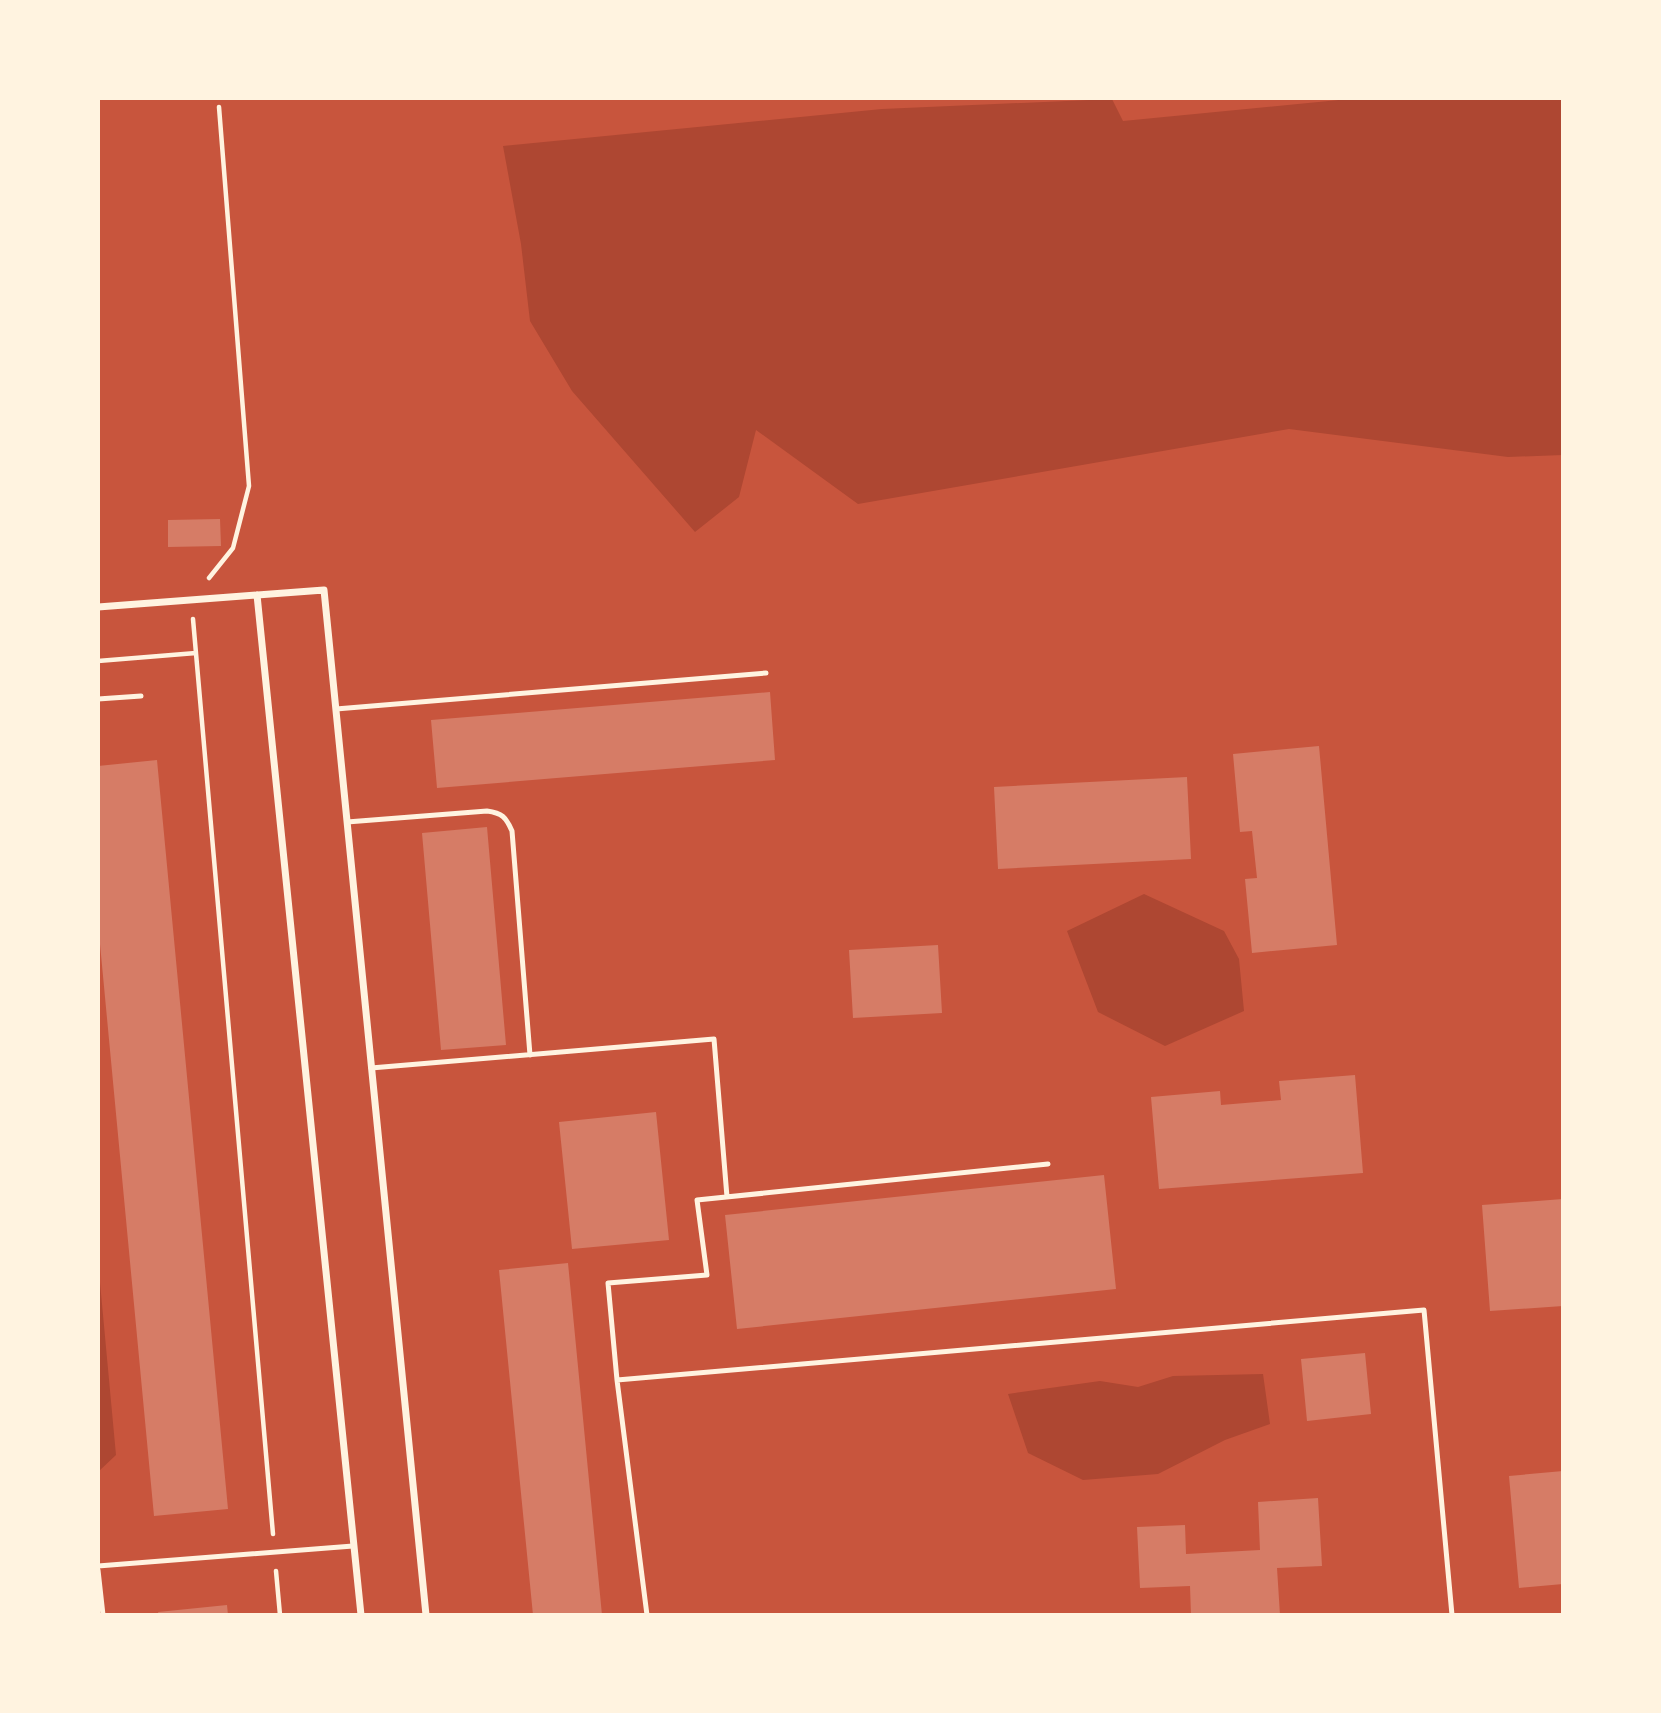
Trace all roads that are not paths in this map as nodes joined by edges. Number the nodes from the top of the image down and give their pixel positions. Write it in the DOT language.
graph roads {
  1 [pos="257,595"];
  2 [pos="98,607"];
  3 [pos="766,673"];
  4 [pos="141,696"];
  5 [pos="98,699"];
  6 [pos="336,709"];
  7 [pos="347,822"];
  8 [pos="530,1055"];
  9 [pos="371,1068"];
  10 [pos="1048,1164"];
  11 [pos="727,1197"];
  12 [pos="617,1380"];
  13 [pos="354,1546"];
  14 [pos="98,1568"];
  15 [pos="103,1615"];
  16 [pos="360,1615"];
  17 [pos="426,1615"];
  18 [pos="647,1615"];
  19 [pos="1451,1615"];
  1 -- 2 [label="street"];
  1 -- 6 [label="street"];
  1 -- 13 [label="street"];
  3 -- 6 [label="lane"];
  4 -- 5 [label="lane"];
  6 -- 7 [label="street"];
  7 -- 8 [label="lane"];
  7 -- 9 [label="street"];
  8 -- 9 [label="lane"];
  8 -- 11 [label="lane"];
  9 -- 17 [label="street"];
  10 -- 11 [label="lane"];
  11 -- 12 [label="lane"];
  12 -- 18 [label="lane"];
  12 -- 19 [label="lane"];
  13 -- 14 [label="lane"];
  13 -- 16 [label="street"];
  14 -- 15 [label="lane"];
}
